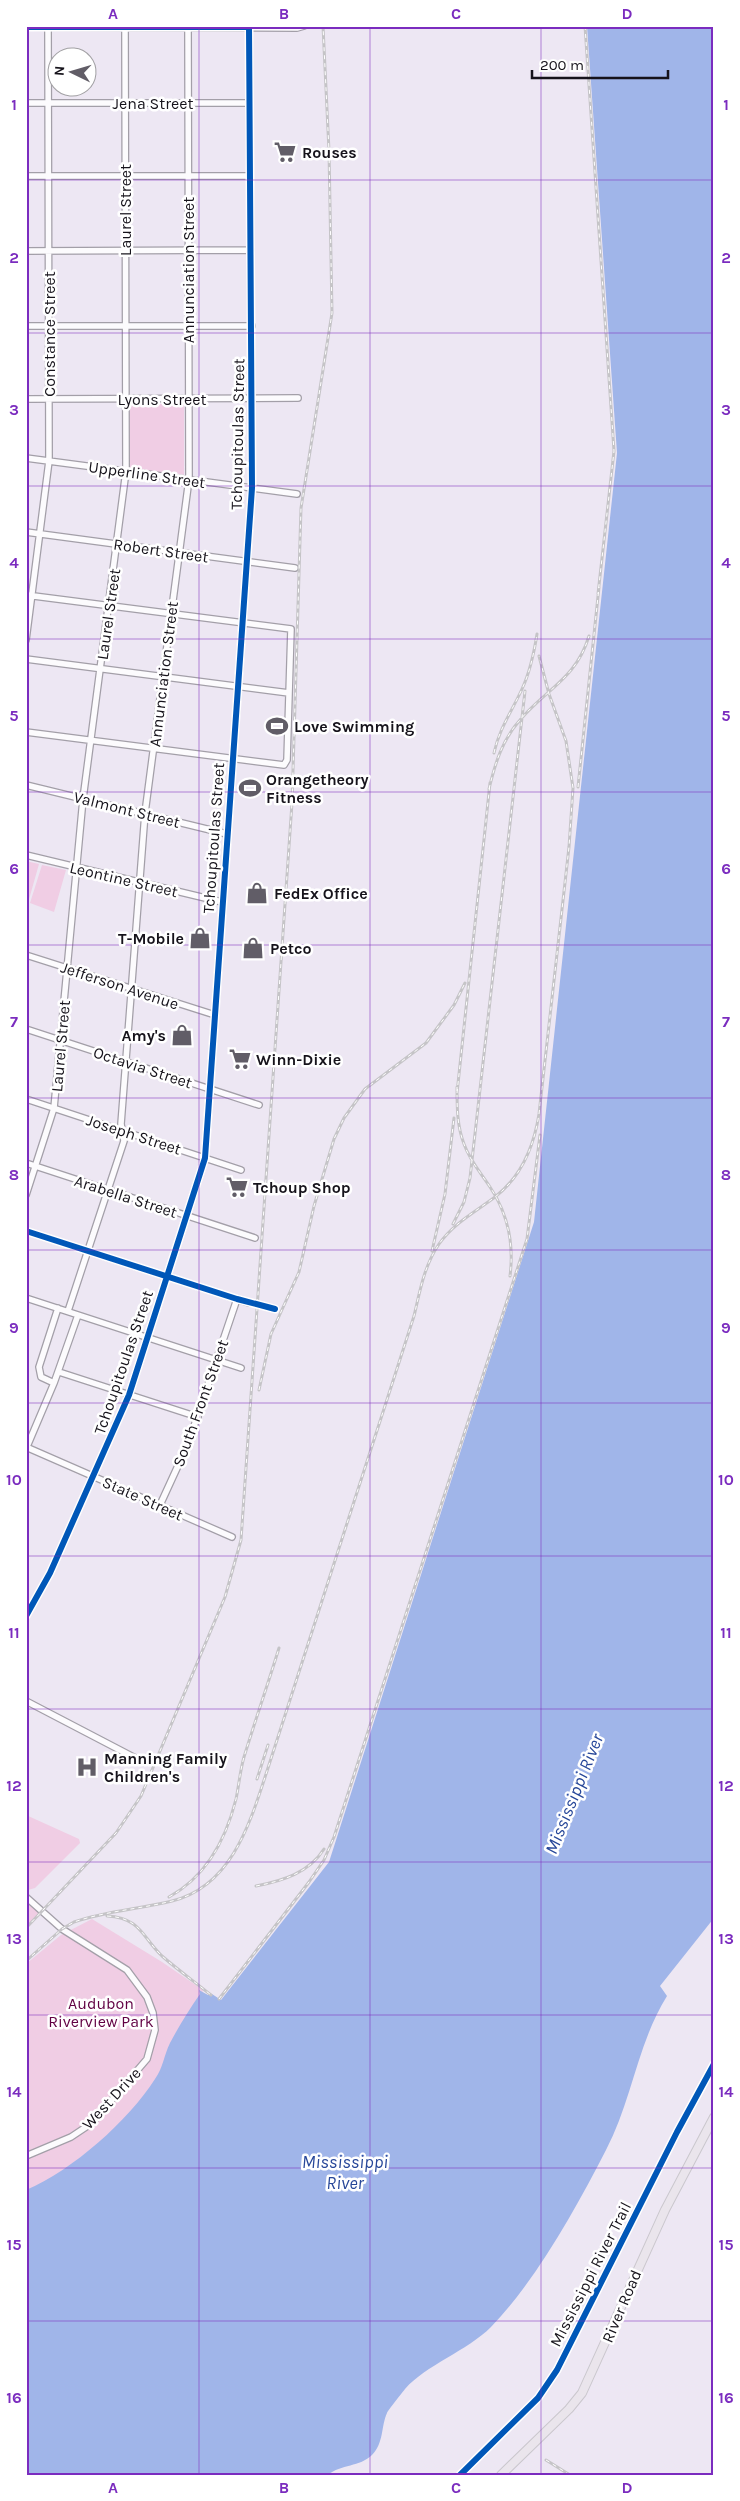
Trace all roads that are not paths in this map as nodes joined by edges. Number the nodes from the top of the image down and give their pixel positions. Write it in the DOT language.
graph roads {
  1 [pos="26,27"];
  2 [pos="48,27"];
  3 [pos="125,27"];
  4 [pos="188,27"];
  5 [pos="249,27"];
  6 [pos="301,27"];
  7 [pos="26,103"];
  8 [pos="48,103"];
  9 [pos="125,103"];
  10 [pos="188,103"];
  11 [pos="249,103"];
  12 [pos="26,176"];
  13 [pos="48,176"];
  14 [pos="125,176"];
  15 [pos="188,176"];
  16 [pos="250,176"];
  17 [pos="251,250"];
  18 [pos="26,251"];
  19 [pos="48,251"];
  20 [pos="126,251"];
  21 [pos="188,251"];
  22 [pos="26,326"];
  23 [pos="49,326"];
  24 [pos="126,326"];
  25 [pos="188,326"];
  26 [pos="252,326"];
  27 [pos="298,398"];
  28 [pos="49,399"];
  29 [pos="126,399"];
  30 [pos="188,399"];
  31 [pos="252,399"];
  32 [pos="26,400"];
  33 [pos="26,458"];
  34 [pos="49,461"];
  35 [pos="126,471"];
  36 [pos="189,479"];
  37 [pos="252,488"];
  38 [pos="297,494"];
  39 [pos="26,532"];
  40 [pos="39,534"];
  41 [pos="117,544"];
  42 [pos="179,552"];
  43 [pos="246,561"];
  44 [pos="295,568"];
  45 [pos="29,595"];
  46 [pos="109,605"];
  47 [pos="171,614"];
  48 [pos="242,624"];
  49 [pos="26,640"];
  50 [pos="26,659"];
  51 [pos="100,668"];
  52 [pos="163,676"];
  53 [pos="238,686"];
  54 [pos="289,693"];
  55 [pos="26,732"];
  56 [pos="90,740"];
  57 [pos="154,749"];
  58 [pos="232,759"];
  59 [pos="26,785"];
  60 [pos="83,799"];
  61 [pos="145,813"];
  62 [pos="227,834"];
  63 [pos="26,855"];
  64 [pos="76,867"];
  65 [pos="139,882"];
  66 [pos="222,902"];
  67 [pos="26,955"];
  68 [pos="66,968"];
  69 [pos="131,989"];
  70 [pos="214,1014"];
  71 [pos="26,1029"];
  72 [pos="60,1040"];
  73 [pos="126,1062"];
  74 [pos="210,1088"];
  75 [pos="26,1099"];
  76 [pos="259,1105"];
  77 [pos="54,1108"];
  78 [pos="122,1130"];
  79 [pos="205,1158"];
  80 [pos="26,1163"];
  81 [pos="36,1166"];
  82 [pos="241,1170"];
  83 [pos="109,1190"];
  84 [pos="26,1196"];
  85 [pos="187,1215"];
  86 [pos="26,1230"];
  87 [pos="255,1238"];
  88 [pos="89,1251"];
  89 [pos="167,1277"];
  90 [pos="26,1298"];
  91 [pos="237,1299"];
  92 [pos="248,1303"];
  93 [pos="58,1308"];
  94 [pos="68,1311"];
  95 [pos="78,1315"];
  96 [pos="148,1337"];
  97 [pos="216,1360"];
  98 [pos="241,1368"];
  99 [pos="59,1372"];
  100 [pos="54,1383"];
  101 [pos="129,1395"];
  102 [pos="198,1417"];
  103 [pos="27,1448"];
  104 [pos="94,1477"];
  105 [pos="160,1505"];
  106 [pos="232,1537"];
  107 [pos="29,1605"];
  108 [pos="26,1616"];
  109 [pos="26,1700"];
  110 [pos="143,1762"];
  111 [pos="26,1897"];
  112 [pos="714,2118"];
  113 [pos="26,2156"];
  114 [pos="501,2475"];
  1 -- 2 [label="street"];
  2 -- 3 [label="street"];
  2 -- 8 [label="street, Constance Street"];
  3 -- 4 [label="street"];
  3 -- 9 [label="street, Laurel Street"];
  4 -- 5 [label="street"];
  4 -- 10 [label="street, Annunciation Street"];
  5 -- 6 [label="street"];
  5 -- 11 [label="street, Tchoupitoulas Street"];
  7 -- 8 [label="street, Jena Street"];
  8 -- 9 [label="street, Jena Street"];
  8 -- 13 [label="street, Constance Street"];
  9 -- 10 [label="street, Jena Street"];
  9 -- 14 [label="street, Laurel Street"];
  10 -- 11 [label="street, Jena Street"];
  10 -- 15 [label="street, Annunciation Street"];
  11 -- 16 [label="street, Tchoupitoulas Street"];
  12 -- 13 [label="street"];
  13 -- 14 [label="street"];
  13 -- 19 [label="street, Constance Street"];
  14 -- 15 [label="street"];
  14 -- 20 [label="street, Laurel Street"];
  15 -- 16 [label="street"];
  15 -- 21 [label="street, Annunciation Street"];
  16 -- 17 [label="street, Tchoupitoulas Street"];
  17 -- 21 [label="street"];
  17 -- 26 [label="street, Tchoupitoulas Street"];
  18 -- 19 [label="street"];
  19 -- 20 [label="street"];
  19 -- 23 [label="street, Constance Street"];
  20 -- 21 [label="street"];
  20 -- 24 [label="street, Laurel Street"];
  21 -- 25 [label="street, Annunciation Street"];
  22 -- 23 [label="street"];
  23 -- 24 [label="street"];
  23 -- 28 [label="street, Constance Street"];
  24 -- 25 [label="street"];
  24 -- 29 [label="street, Laurel Street"];
  25 -- 26 [label="street"];
  25 -- 30 [label="street, Annunciation Street"];
  26 -- 31 [label="street, Tchoupitoulas Street"];
  27 -- 31 [label="street, Lyons Street"];
  28 -- 29 [label="street, Lyons Street"];
  28 -- 32 [label="street, Lyons Street"];
  28 -- 34 [label="street, Constance Street"];
  29 -- 30 [label="street, Lyons Street"];
  29 -- 35 [label="street, Laurel Street"];
  30 -- 31 [label="street, Lyons Street"];
  30 -- 36 [label="street, Annunciation Street"];
  31 -- 37 [label="street, Tchoupitoulas Street"];
  33 -- 34 [label="street, Upperline Street"];
  34 -- 35 [label="street, Upperline Street"];
  34 -- 40 [label="street, Constance Street"];
  35 -- 36 [label="street, Upperline Street"];
  35 -- 41 [label="street, Laurel Street"];
  36 -- 37 [label="street, Upperline Street"];
  36 -- 42 [label="street, Annunciation Street"];
  37 -- 38 [label="street, Upperline Street"];
  37 -- 43 [label="street, Tchoupitoulas Street"];
  39 -- 40 [label="street, Robert Street"];
  40 -- 41 [label="street, Robert Street"];
  40 -- 45 [label="street, Constance Street"];
  41 -- 42 [label="street, Robert Street"];
  41 -- 46 [label="street, Laurel Street"];
  42 -- 43 [label="street, Robert Street"];
  42 -- 47 [label="street, Annunciation Street"];
  43 -- 44 [label="street, Robert Street"];
  43 -- 48 [label="street, Tchoupitoulas Street"];
  45 -- 46 [label="street"];
  45 -- 49 [label="street, Constance Street"];
  46 -- 47 [label="street"];
  46 -- 51 [label="street, Laurel Street"];
  47 -- 48 [label="street"];
  47 -- 52 [label="street, Annunciation Street"];
  48 -- 53 [label="street, Tchoupitoulas Street"];
  48 -- 54 [label="street"];
  50 -- 51 [label="street"];
  51 -- 52 [label="street"];
  51 -- 56 [label="street, Laurel Street"];
  52 -- 53 [label="street"];
  52 -- 57 [label="street, Annunciation Street"];
  53 -- 54 [label="street"];
  53 -- 58 [label="street, Tchoupitoulas Street"];
  54 -- 58 [label="street"];
  55 -- 56 [label="street"];
  56 -- 57 [label="street"];
  56 -- 60 [label="street, Laurel Street"];
  57 -- 58 [label="street"];
  57 -- 61 [label="street, Annunciation Street"];
  58 -- 62 [label="street, Tchoupitoulas Street"];
  59 -- 60 [label="street, Valmont Street"];
  60 -- 61 [label="street, Valmont Street"];
  60 -- 64 [label="street, Laurel Street"];
  61 -- 62 [label="street, Valmont Street"];
  61 -- 65 [label="street, Annunciation Street"];
  62 -- 66 [label="street, Tchoupitoulas Street"];
  63 -- 64 [label="street, Leontine Street"];
  64 -- 65 [label="street, Leontine Street"];
  64 -- 68 [label="street, Laurel Street"];
  65 -- 66 [label="street, Leontine Street"];
  65 -- 69 [label="street, Annunciation Street"];
  66 -- 70 [label="street, Tchoupitoulas Street"];
  67 -- 68 [label="street, Jefferson Avenue"];
  68 -- 69 [label="street, Jefferson Avenue"];
  68 -- 72 [label="street, Laurel Street"];
  69 -- 70 [label="street, Jefferson Avenue"];
  69 -- 73 [label="street, Annunciation Street"];
  70 -- 74 [label="street, Tchoupitoulas Street"];
  71 -- 72 [label="street, Octavia Street"];
  72 -- 73 [label="street, Octavia Street"];
  72 -- 77 [label="street, Laurel Street"];
  73 -- 74 [label="street, Octavia Street"];
  73 -- 78 [label="street, Annunciation Street"];
  74 -- 76 [label="street, Octavia Street"];
  74 -- 79 [label="street, Tchoupitoulas Street"];
  75 -- 77 [label="street, Joseph Street"];
  77 -- 78 [label="street, Joseph Street"];
  77 -- 81 [label="street, Laurel Street"];
  78 -- 79 [label="street, Joseph Street"];
  78 -- 83 [label="street, Annunciation Street"];
  79 -- 82 [label="street, Joseph Street"];
  79 -- 85 [label="street, Tchoupitoulas Street"];
  80 -- 81 [label="street, Arabella Street"];
  81 -- 83 [label="street, Arabella Street"];
  81 -- 84 [label="street, Laurel Street"];
  83 -- 85 [label="street, Arabella Street"];
  83 -- 88 [label="street, Annunciation Street"];
  85 -- 87 [label="street, Arabella Street"];
  85 -- 89 [label="street, Tchoupitoulas Street"];
  86 -- 88 [label="street"];
  88 -- 89 [label="street"];
  88 -- 94 [label="street, Annunciation Street"];
  89 -- 91 [label="street"];
  89 -- 96 [label="street, Tchoupitoulas Street"];
  90 -- 93 [label="street"];
  91 -- 92 [label="street"];
  91 -- 97 [label="street, South Front Street"];
  93 -- 94 [label="street"];
  93 -- 100 [label="street"];
  94 -- 95 [label="street"];
  95 -- 96 [label="street"];
  95 -- 99 [label="street"];
  96 -- 97 [label="street"];
  96 -- 101 [label="street, Tchoupitoulas Street"];
  97 -- 98 [label="street"];
  97 -- 102 [label="street, South Front Street"];
  99 -- 100 [label="street"];
  99 -- 101 [label="street"];
  100 -- 103 [label="street"];
  101 -- 102 [label="street"];
  101 -- 104 [label="street, Tchoupitoulas Street"];
  102 -- 105 [label="street, South Front Street"];
  103 -- 104 [label="street, State Street"];
  104 -- 105 [label="street, State Street"];
  104 -- 107 [label="street, Tchoupitoulas Street"];
  105 -- 106 [label="street, State Street"];
  107 -- 108 [label="street, Tchoupitoulas Street"];
  109 -- 110 [label="street"];
  111 -- 113 [label="street, West Drive"];
  112 -- 114 [label="main road, River Road"];
}
